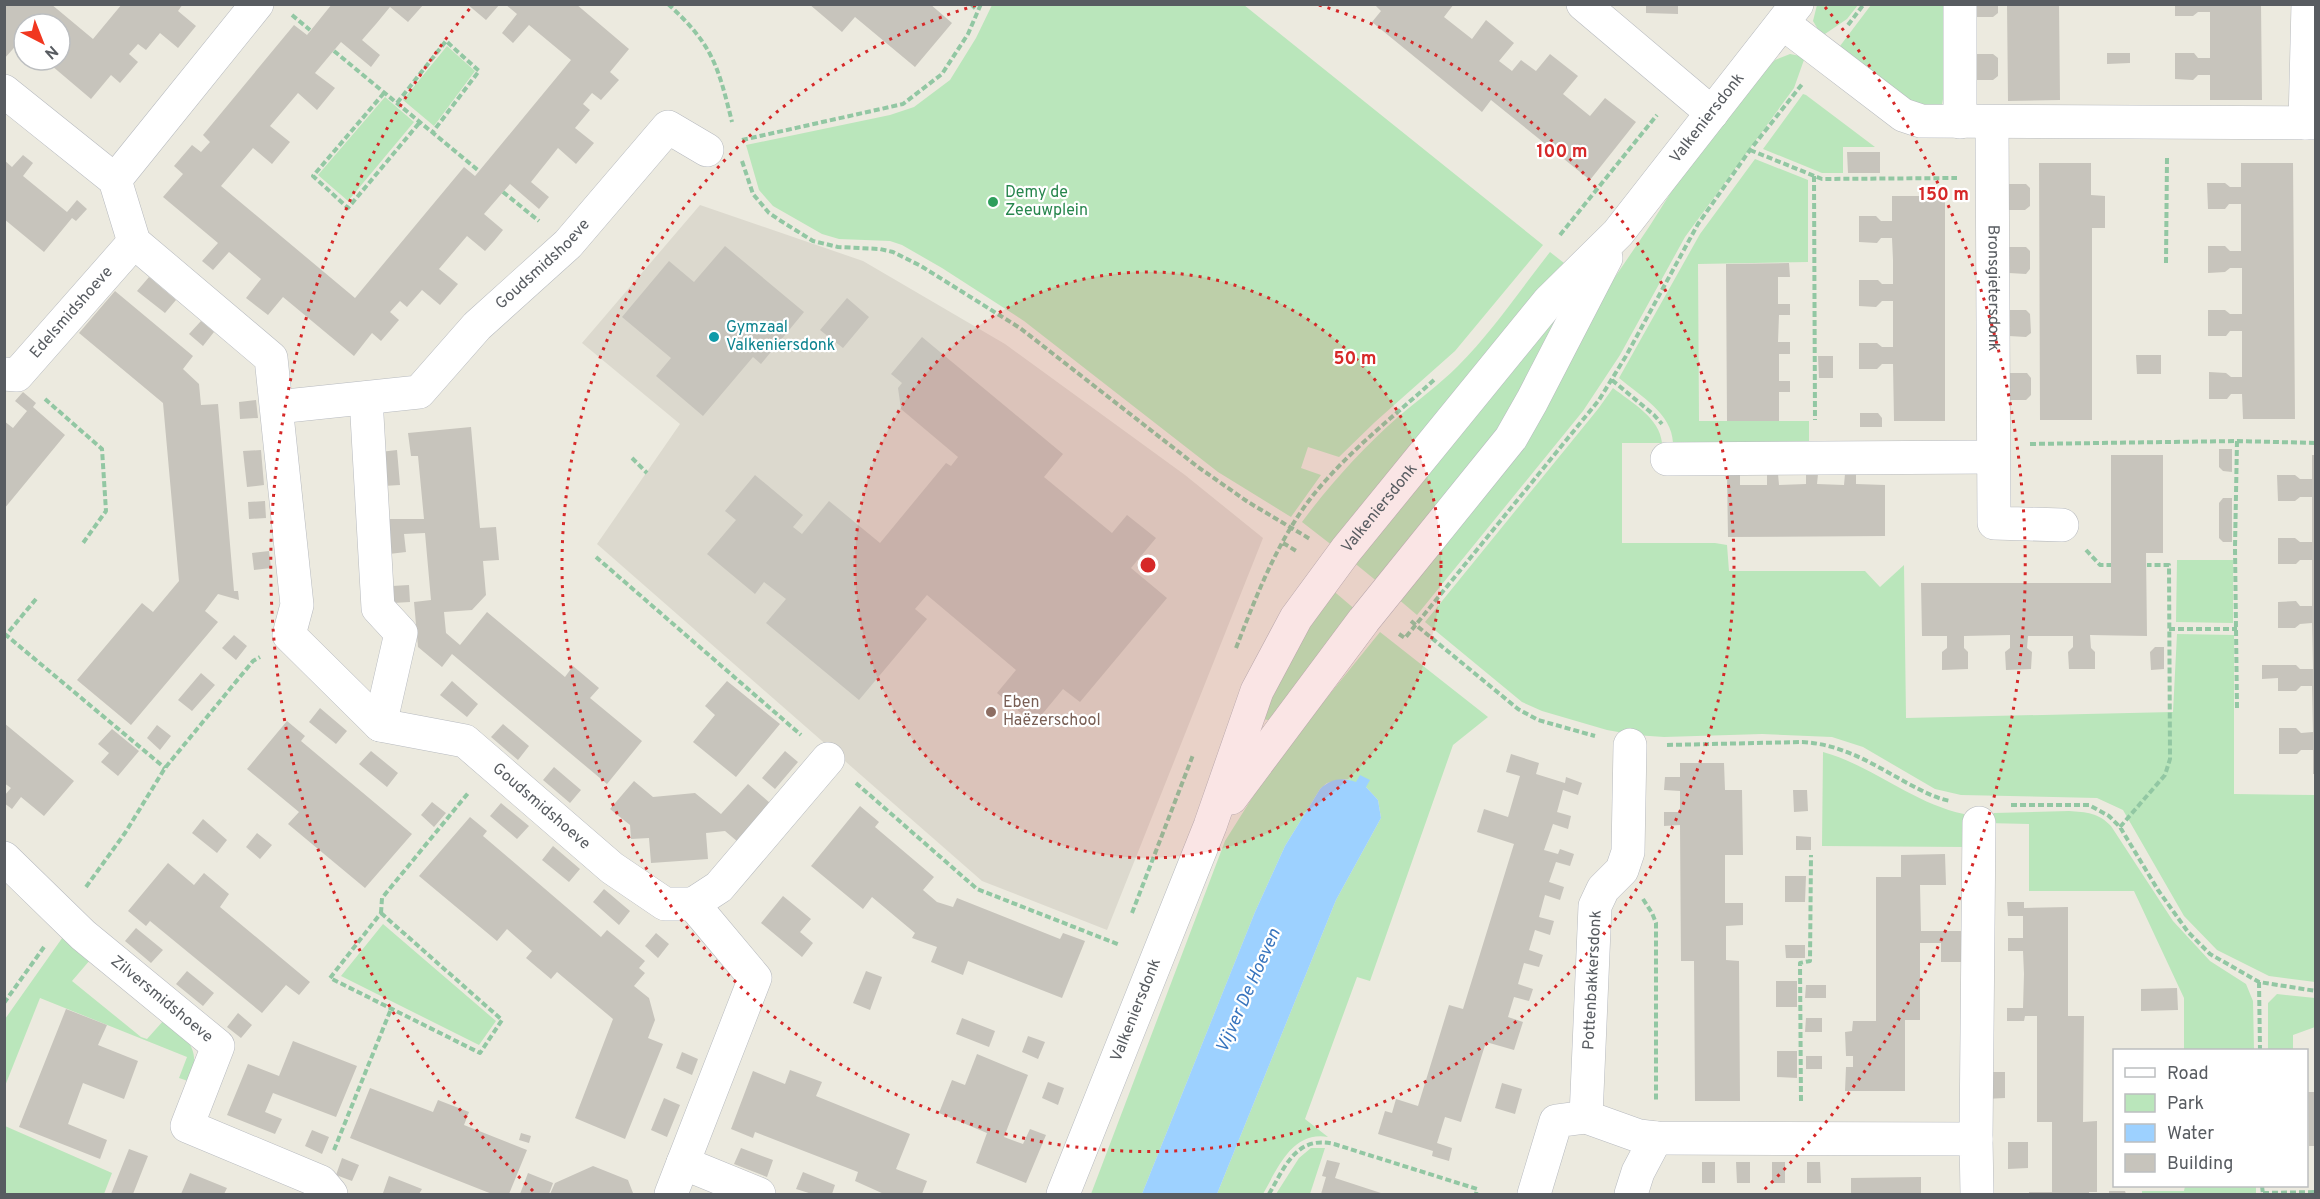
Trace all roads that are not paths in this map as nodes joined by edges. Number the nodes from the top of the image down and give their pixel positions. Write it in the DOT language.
graph roads {
  1 [pos="1583,4"];
  2 [pos="1960,4"];
  3 [pos="2308,4"];
  4 [pos="273,8"];
  5 [pos="1790,14"];
  6 [pos="4,91"];
  7 [pos="1712,113"];
  8 [pos="1976,122"];
  9 [pos="2310,123"];
  10 [pos="722,145"];
  11 [pos="115,180"];
  12 [pos="1618,233"];
  13 [pos="134,242"];
  14 [pos="11,375"];
  15 [pos="366,398"];
  16 [pos="277,407"];
  17 [pos="1993,451"];
  18 [pos="1667,459"];
  19 [pos="2062,525"];
  20 [pos="380,726"];
  21 [pos="1630,745"];
  22 [pos="828,759"];
  23 [pos="1980,810"];
  24 [pos="1210,826"];
  25 [pos="4,858"];
  26 [pos="693,904"];
  27 [pos="1586,1117"];
  28 [pos="1656,1138"];
  29 [pos="1976,1139"];
  30 [pos="684,1163"];
  31 [pos="326,1188"];
  32 [pos="671,1194"];
  33 [pos="759,1194"];
  34 [pos="1063,1194"];
  35 [pos="1534,1194"];
  36 [pos="1631,1194"];
  37 [pos="1977,1194"];
  1 -- 7 [label="street"];
  2 -- 8 [label="street, Bronsgietersdonk"];
  3 -- 9 [label="street"];
  4 -- 11 [label="street"];
  5 -- 7 [label="street, Valkeniersdonk"];
  5 -- 8 [label="street"];
  6 -- 11 [label="street"];
  7 -- 12 [label="street, Valkeniersdonk"];
  8 -- 9 [label="street"];
  8 -- 17 [label="street, Bronsgietersdonk"];
  10 -- 15 [label="street, Goudsmidshoeve"];
  11 -- 13 [label="street"];
  12 -- 24 [label="street, Valkeniersdonk"];
  12 -- 24 [label="street, Valkeniersdonk"];
  13 -- 14 [label="street, Edelsmidshoeve"];
  13 -- 16 [label="street"];
  15 -- 16 [label="street, Goudsmidshoeve"];
  15 -- 20 [label="street"];
  16 -- 20 [label="street"];
  17 -- 18 [label="street"];
  17 -- 19 [label="street, Bronsgietersdonk"];
  20 -- 26 [label="street, Goudsmidshoeve"];
  21 -- 27 [label="street, Pottenbakkersdonk"];
  22 -- 26 [label="street"];
  23 -- 29 [label="street"];
  24 -- 34 [label="street, Valkeniersdonk"];
  25 -- 31 [label="street, Zilversmidshoeve"];
  26 -- 30 [label="street"];
  27 -- 28 [label="street"];
  27 -- 35 [label="street"];
  28 -- 29 [label="street"];
  28 -- 36 [label="street"];
  29 -- 37 [label="street"];
  30 -- 32 [label="street"];
  30 -- 33 [label="street"];
}
